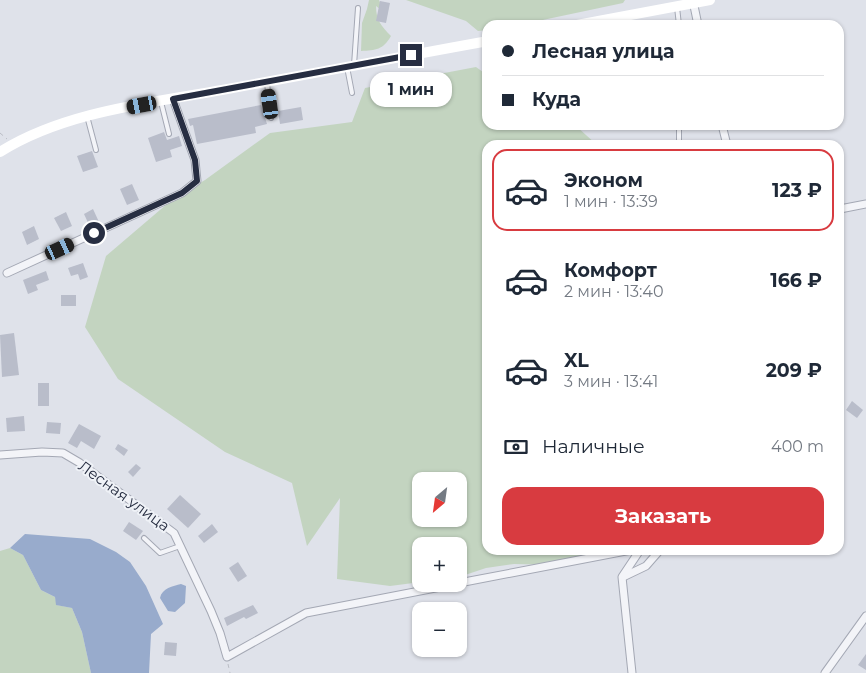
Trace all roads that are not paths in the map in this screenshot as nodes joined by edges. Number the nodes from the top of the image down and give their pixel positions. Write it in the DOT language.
graph roads {
  1 [pos="710,0"];
  2 [pos="693,2"];
  3 [pos="677,6"];
  4 [pos="358,8"];
  5 [pos="618,20"];
  6 [pos="679,20"];
  7 [pos="697,20"];
  8 [pos="482,42"];
  9 [pos="350,66"];
  10 [pos="267,82"];
  11 [pos="352,93"];
  12 [pos="173,99"];
  13 [pos="161,101"];
  14 [pos="87,116"];
  15 [pos="271,118"];
  16 [pos="170,134"];
  17 [pos="96,150"];
  18 [pos="0,152"];
  19 [pos="866,204"];
  20 [pos="844,208"];
  21 [pos="7,273"];
  22 [pos="0,455"];
  23 [pos="144,538"];
  24 [pos="180,546"];
  25 [pos="605,555"];
  26 [pos="637,555"];
  27 [pos="656,555"];
  28 [pos="622,577"];
  29 [pos="467,582"];
  30 [pos="415,592"];
  31 [pos="866,616"];
  32 [pos="632,673"];
  33 [pos="825,673"];
  1 -- 2 [label="street"];
  2 -- 3 [label="street"];
  2 -- 7 [label="street"];
  3 -- 5 [label="street"];
  3 -- 6 [label="lane"];
  4 -- 9 [label="lane"];
  8 -- 9 [label="street"];
  9 -- 10 [label="street"];
  9 -- 11 [label="lane"];
  10 -- 12 [label="street"];
  10 -- 15 [label="lane"];
  12 -- 13 [label="street"];
  12 -- 21 [label="street"];
  13 -- 14 [label="street"];
  13 -- 16 [label="lane"];
  14 -- 17 [label="lane"];
  14 -- 18 [label="street"];
  19 -- 20 [label="street"];
  22 -- 24 [label="street, Лесная улица"];
  23 -- 24 [label="lane"];
  24 -- 30 [label="street, Лесная улица"];
  25 -- 29 [label="street"];
  26 -- 28 [label="street"];
  27 -- 28 [label="street"];
  28 -- 32 [label="street"];
  31 -- 33 [label="street"];
}
